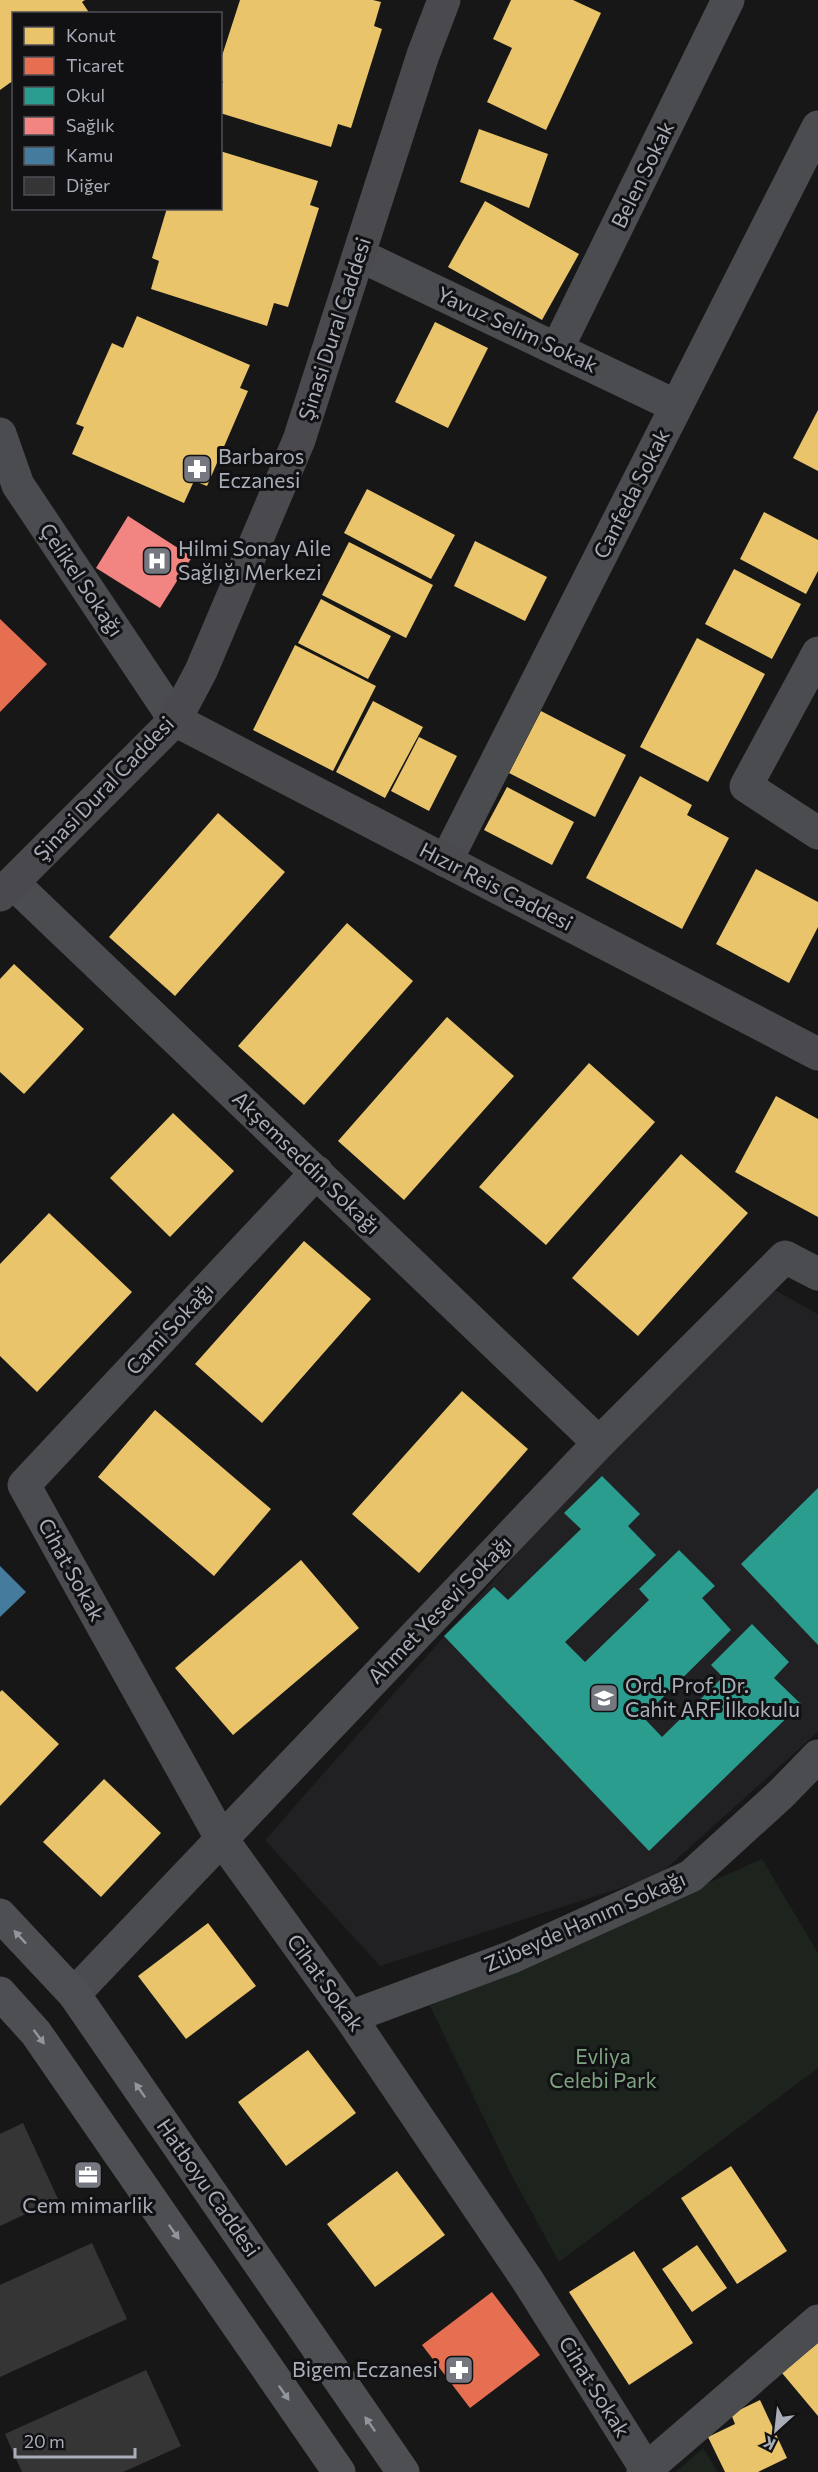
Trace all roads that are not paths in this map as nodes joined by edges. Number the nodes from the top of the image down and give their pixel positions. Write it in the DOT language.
graph roads {
  1 [pos="444,0"];
  2 [pos="728,0"];
  3 [pos="818,127"];
  4 [pos="359,255"];
  5 [pos="557,349"];
  6 [pos="676,406"];
  7 [pos="0,434"];
  8 [pos="818,653"];
  9 [pos="175,720"];
  10 [pos="818,833"];
  11 [pos="446,861"];
  12 [pos="6,889"];
  13 [pos="818,1054"];
  14 [pos="317,1172"];
  15 [pos="818,1274"];
  16 [pos="599,1443"];
  17 [pos="24,1485"];
  18 [pos="818,1756"];
  19 [pos="221,1838"];
  20 [pos="0,1915"];
  21 [pos="0,1994"];
  22 [pos="74,1994"];
  23 [pos="350,2017"];
  24 [pos="818,2321"];
  25 [pos="644,2471"];
  26 [pos="339,2472"];
  27 [pos="403,2472"];
  1 -- 4 [label="street, Şinasi Dural Caddesi"];
  2 -- 5 [label="street, Belen Sokak"];
  3 -- 6 [label="street, Canfeda Sokak"];
  4 -- 5 [label="street, Yavuz Selim Sokak"];
  4 -- 9 [label="street, Şinasi Dural Caddesi"];
  5 -- 6 [label="street, Yavuz Selim Sokak"];
  6 -- 11 [label="street, Canfeda Sokak"];
  7 -- 9 [label="street, Çelikel Sokağı"];
  8 -- 10 [label="street"];
  9 -- 11 [label="street, Hızır Reis Caddesi"];
  9 -- 12 [label="street, Şinasi Dural Caddesi"];
  11 -- 13 [label="street, Hızır Reis Caddesi"];
  12 -- 14 [label="street, Akşemseddin Sokağı"];
  14 -- 16 [label="street, Akşemseddin Sokağı"];
  14 -- 17 [label="street, Cami Sokağı"];
  15 -- 16 [label="street, Ahmet Yesevi Sokağı"];
  16 -- 19 [label="street, Ahmet Yesevi Sokağı"];
  17 -- 19 [label="street, Cihat Sokak"];
  18 -- 23 [label="street, Zübeyde Hanım Sokağı"];
  19 -- 22 [label="street, Ahmet Yesevi Sokağı"];
  19 -- 23 [label="street, Cihat Sokak"];
  22 -- 20 [label="main road, Hatboyu Caddesi, one-way"];
  21 -- 26 [label="main road, one-way"];
  27 -- 22 [label="main road, Hatboyu Caddesi, one-way"];
  23 -- 25 [label="street, Cihat Sokak"];
  24 -- 25 [label="street"];
}
